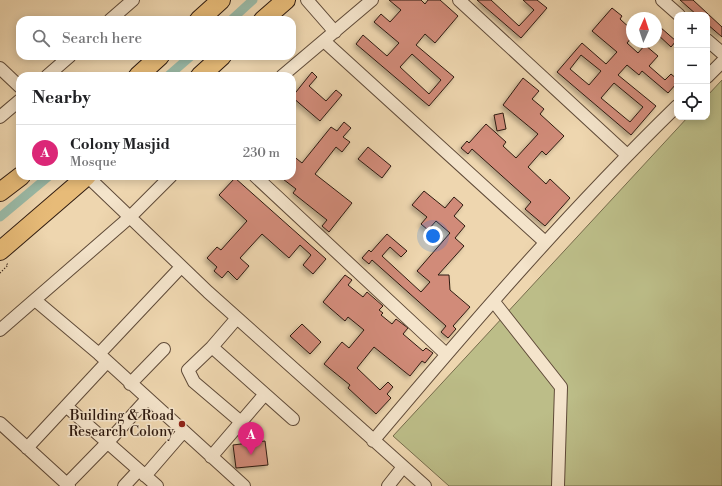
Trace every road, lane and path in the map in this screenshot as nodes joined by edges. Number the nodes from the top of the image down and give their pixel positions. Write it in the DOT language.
graph roads {
  1 [pos="133,0"];
  2 [pos="221,0"];
  3 [pos="286,0"];
  4 [pos="307,0"];
  5 [pos="372,0"];
  6 [pos="459,0"];
  7 [pos="662,0"];
  8 [pos="676,12"];
  9 [pos="115,16"];
  10 [pos="203,16"];
  11 [pos="268,16"];
  12 [pos="335,32"];
  13 [pos="324,41"];
  14 [pos="710,43"];
  15 [pos="722,53"];
  16 [pos="65,60"];
  17 [pos="156,60"];
  18 [pos="218,60"];
  19 [pos="722,62"];
  20 [pos="0,68"];
  21 [pos="52,72"];
  22 [pos="142,72"];
  23 [pos="204,72"];
  24 [pos="287,72"];
  25 [pos="710,74"];
  26 [pos="16,83"];
  27 [pos="16,103"];
  28 [pos="674,109"];
  29 [pos="0,117"];
  30 [pos="627,155"];
  31 [pos="16,180"];
  32 [pos="83,180"];
  33 [pos="91,180"];
  34 [pos="167,180"];
  35 [pos="259,180"];
  36 [pos="0,192"];
  37 [pos="130,217"];
  38 [pos="545,242"];
  39 [pos="4,258"];
  40 [pos="181,267"];
  41 [pos="0,273"];
  42 [pos="35,300"];
  43 [pos="494,302"];
  44 [pos="237,318"];
  45 [pos="0,330"];
  46 [pos="212,347"];
  47 [pos="164,349"];
  48 [pos="446,354"];
  49 [pos="103,358"];
  50 [pos="130,384"];
  51 [pos="265,394"];
  52 [pos="147,399"];
  53 [pos="66,406"];
  54 [pos="293,418"];
  55 [pos="241,422"];
  56 [pos="0,423"];
  57 [pos="183,432"];
  58 [pos="373,441"];
  59 [pos="107,443"];
  60 [pos="27,448"];
  61 [pos="211,457"];
  62 [pos="403,467"];
  63 [pos="142,473"];
  64 [pos="68,485"];
  65 [pos="124,486"];
  66 [pos="157,486"];
  67 [pos="244,486"];
  68 [pos="388,486"];
  69 [pos="424,486"];
  70 [pos="558,486"];
  1 -- 9 [label="street"];
  2 -- 10 [label="highway"];
  3 -- 11 [label="highway"];
  4 -- 12 [label="street"];
  5 -- 12 [label="street"];
  6 -- 30 [label="street"];
  7 -- 8 [label="street"];
  12 -- 13 [label="street"];
  13 -- 24 [label="street"];
  13 -- 38 [label="street"];
  14 -- 15 [label="street"];
  16 -- 21 [label="street"];
  17 -- 22 [label="highway"];
  18 -- 23 [label="highway"];
  19 -- 25 [label="street"];
  20 -- 26 [label="street"];
  27 -- 29 [label="street"];
  28 -- 30 [label="street"];
  30 -- 38 [label="street"];
  31 -- 36 [label="highway"];
  32 -- 39 [label="highway"];
  33 -- 37 [label="street"];
  34 -- 37 [label="street"];
  35 -- 48 [label="street"];
  37 -- 40 [label="street"];
  37 -- 42 [label="street"];
  38 -- 43 [label="street"];
  39 -- 41 [label="path"];
  40 -- 44 [label="street"];
  40 -- 49 [label="street"];
  42 -- 45 [label="street"];
  42 -- 49 [label="street"];
  43 -- 48 [label="street"];
  43 -- 70 [label="street"];
  44 -- 46 [label="street"];
  44 -- 58 [label="street"];
  46 -- 51 [label="street"];
  46 -- 55 [label="street"];
  47 -- 50 [label="street"];
  48 -- 58 [label="street"];
  49 -- 50 [label="street"];
  49 -- 53 [label="street"];
  50 -- 52 [label="street"];
  51 -- 54 [label="street"];
  51 -- 55 [label="street"];
  52 -- 57 [label="street"];
  52 -- 59 [label="street"];
  53 -- 59 [label="street"];
  53 -- 60 [label="street"];
  55 -- 61 [label="street"];
  56 -- 60 [label="street"];
  57 -- 61 [label="street"];
  57 -- 63 [label="street"];
  58 -- 62 [label="street"];
  59 -- 63 [label="street"];
  59 -- 64 [label="street"];
  60 -- 64 [label="street"];
  61 -- 67 [label="street"];
  62 -- 68 [label="street"];
  62 -- 69 [label="street"];
  63 -- 65 [label="street"];
  63 -- 66 [label="street"];
}
